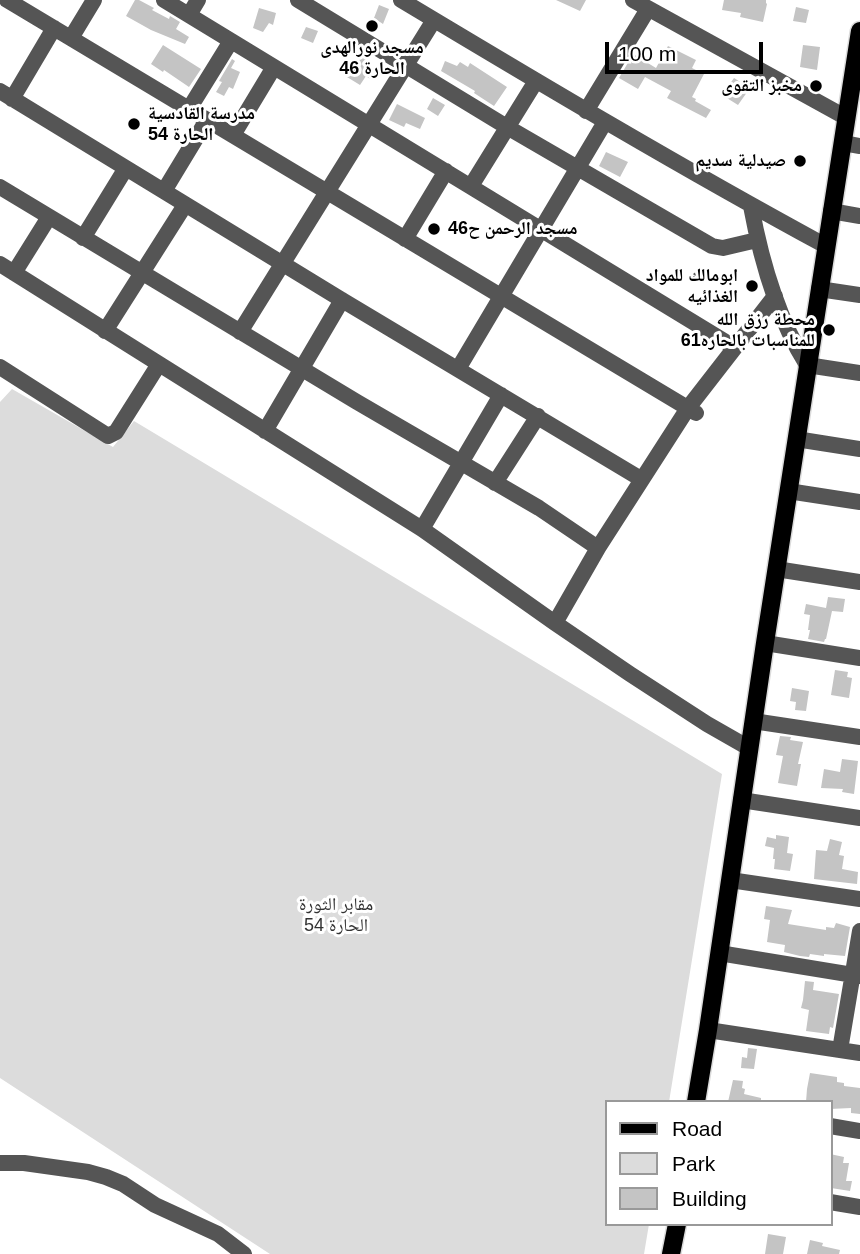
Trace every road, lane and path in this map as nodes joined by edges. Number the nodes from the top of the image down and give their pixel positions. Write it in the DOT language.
graph roads {
  1 [pos="7,0"];
  2 [pos="94,0"];
  3 [pos="164,0"];
  4 [pos="198,0"];
  5 [pos="633,0"];
  6 [pos="300,1"];
  7 [pos="407,2"];
  8 [pos="657,8"];
  9 [pos="189,15"];
  10 [pos="434,20"];
  11 [pos="54,28"];
  12 [pos="71,38"];
  13 [pos="859,40"];
  14 [pos="231,41"];
  15 [pos="405,65"];
  16 [pos="274,67"];
  17 [pos="536,81"];
  18 [pos="6,95"];
  19 [pos="189,109"];
  20 [pos="586,111"];
  21 [pos="847,118"];
  22 [pos="207,120"];
  23 [pos="605,122"];
  24 [pos="369,124"];
  25 [pos="507,127"];
  26 [pos="233,135"];
  27 [pos="851,145"];
  28 [pos="126,168"];
  29 [pos="578,168"];
  30 [pos="446,171"];
  31 [pos="471,186"];
  32 [pos="0,187"];
  33 [pos="164,191"];
  34 [pos="327,192"];
  35 [pos="185,205"];
  36 [pos="751,206"];
  37 [pos="831,211"];
  38 [pos="860,216"];
  39 [pos="48,217"];
  40 [pos="542,230"];
  41 [pos="83,238"];
  42 [pos="405,239"];
  43 [pos="757,240"];
  44 [pos="826,246"];
  45 [pos="0,264"];
  46 [pos="282,264"];
  47 [pos="14,273"];
  48 [pos="142,274"];
  49 [pos="819,289"];
  50 [pos="860,295"];
  51 [pos="775,296"];
  52 [pos="501,297"];
  53 [pos="342,300"];
  54 [pos="105,331"];
  55 [pos="240,332"];
  56 [pos="734,347"];
  57 [pos="159,364"];
  58 [pos="807,365"];
  59 [pos="0,367"];
  60 [pos="301,369"];
  61 [pos="458,369"];
  62 [pos="860,373"];
  63 [pos="501,395"];
  64 [pos="692,411"];
  65 [pos="538,416"];
  66 [pos="265,431"];
  67 [pos="796,439"];
  68 [pos="860,449"];
  69 [pos="461,461"];
  70 [pos="641,479"];
  71 [pos="495,483"];
  72 [pos="788,491"];
  73 [pos="860,502"];
  74 [pos="422,529"];
  75 [pos="598,548"];
  76 [pos="776,569"];
  77 [pos="860,582"];
  78 [pos="555,623"];
  79 [pos="765,643"];
  80 [pos="860,658"];
  81 [pos="753,721"];
  82 [pos="860,737"];
  83 [pos="749,748"];
  84 [pos="741,800"];
  85 [pos="860,818"];
  86 [pos="730,880"];
  87 [pos="860,899"];
  88 [pos="860,931"];
  89 [pos="719,953"];
  90 [pos="856,975"];
  91 [pos="708,1030"];
  92 [pos="840,1050"];
  93 [pos="860,1053"];
  94 [pos="695,1100"];
  95 [pos="832,1126"];
  96 [pos="860,1131"];
  97 [pos="0,1163"];
  98 [pos="832,1202"];
  99 [pos="859,1202"];
  100 [pos="677,1226"];
  101 [pos="244,1254"];
  102 [pos="671,1254"];
  1 -- 11 [label="street"];
  2 -- 12 [label="street"];
  3 -- 9 [label="street"];
  4 -- 9 [label="street"];
  5 -- 8 [label="street"];
  6 -- 15 [label="street"];
  7 -- 10 [label="street"];
  8 -- 20 [label="street"];
  8 -- 21 [label="street"];
  9 -- 14 [label="street"];
  10 -- 15 [label="street"];
  10 -- 17 [label="street"];
  11 -- 12 [label="street"];
  11 -- 18 [label="street"];
  12 -- 19 [label="street"];
  13 -- 21 [label="main road"];
  14 -- 16 [label="street"];
  14 -- 19 [label="street"];
  15 -- 24 [label="street"];
  15 -- 25 [label="street"];
  16 -- 24 [label="street"];
  16 -- 26 [label="street"];
  17 -- 20 [label="street"];
  17 -- 25 [label="street"];
  18 -- 28 [label="street"];
  19 -- 22 [label="street"];
  20 -- 23 [label="street"];
  21 -- 27 [label="main road"];
  22 -- 26 [label="street"];
  22 -- 33 [label="street"];
  23 -- 29 [label="street"];
  23 -- 36 [label="street"];
  24 -- 30 [label="street"];
  24 -- 34 [label="street"];
  25 -- 29 [label="street"];
  25 -- 31 [label="street"];
  26 -- 34 [label="street"];
  27 -- 37 [label="main road"];
  28 -- 33 [label="street"];
  28 -- 41 [label="street"];
  29 -- 40 [label="street"];
  29 -- 43 [label="street"];
  30 -- 31 [label="street"];
  30 -- 42 [label="street"];
  31 -- 40 [label="street"];
  32 -- 39 [label="street"];
  33 -- 35 [label="street"];
  34 -- 42 [label="street"];
  34 -- 46 [label="street"];
  35 -- 46 [label="street"];
  35 -- 48 [label="street"];
  36 -- 43 [label="street"];
  36 -- 44 [label="street"];
  37 -- 38 [label="street"];
  37 -- 44 [label="main road"];
  39 -- 41 [label="street"];
  39 -- 47 [label="street"];
  40 -- 52 [label="street"];
  40 -- 56 [label="street"];
  41 -- 48 [label="street"];
  42 -- 52 [label="street"];
  43 -- 51 [label="street"];
  44 -- 49 [label="main road"];
  45 -- 47 [label="street"];
  46 -- 53 [label="street"];
  46 -- 55 [label="street"];
  47 -- 54 [label="street"];
  48 -- 54 [label="street"];
  48 -- 55 [label="street"];
  49 -- 50 [label="street"];
  49 -- 58 [label="main road"];
  51 -- 56 [label="street"];
  51 -- 58 [label="street"];
  52 -- 61 [label="street"];
  52 -- 64 [label="street"];
  53 -- 60 [label="street"];
  53 -- 61 [label="street"];
  54 -- 57 [label="street"];
  55 -- 60 [label="street"];
  56 -- 64 [label="street"];
  57 -- 59 [label="street"];
  57 -- 66 [label="street"];
  58 -- 62 [label="street"];
  58 -- 67 [label="main road"];
  60 -- 66 [label="street"];
  60 -- 69 [label="street"];
  61 -- 63 [label="street"];
  63 -- 65 [label="street"];
  63 -- 69 [label="street"];
  64 -- 70 [label="street"];
  65 -- 70 [label="street"];
  65 -- 71 [label="street"];
  66 -- 74 [label="street"];
  67 -- 68 [label="street"];
  67 -- 72 [label="main road"];
  69 -- 71 [label="street"];
  69 -- 74 [label="street"];
  70 -- 75 [label="street"];
  71 -- 75 [label="street"];
  72 -- 73 [label="street"];
  72 -- 76 [label="main road"];
  74 -- 78 [label="street"];
  75 -- 78 [label="street"];
  76 -- 77 [label="street"];
  76 -- 79 [label="main road"];
  78 -- 83 [label="street"];
  79 -- 80 [label="street"];
  79 -- 81 [label="main road"];
  81 -- 82 [label="street"];
  81 -- 83 [label="main road"];
  83 -- 84 [label="main road"];
  84 -- 85 [label="street"];
  84 -- 86 [label="main road"];
  86 -- 87 [label="street"];
  86 -- 89 [label="main road"];
  88 -- 90 [label="street"];
  89 -- 90 [label="street"];
  89 -- 91 [label="main road"];
  90 -- 92 [label="street"];
  91 -- 92 [label="street"];
  91 -- 94 [label="main road"];
  92 -- 93 [label="street"];
  95 -- 96 [label="street"];
  97 -- 101 [label="street"];
  98 -- 99 [label="street"];
  100 -- 102 [label="main road"];
}
